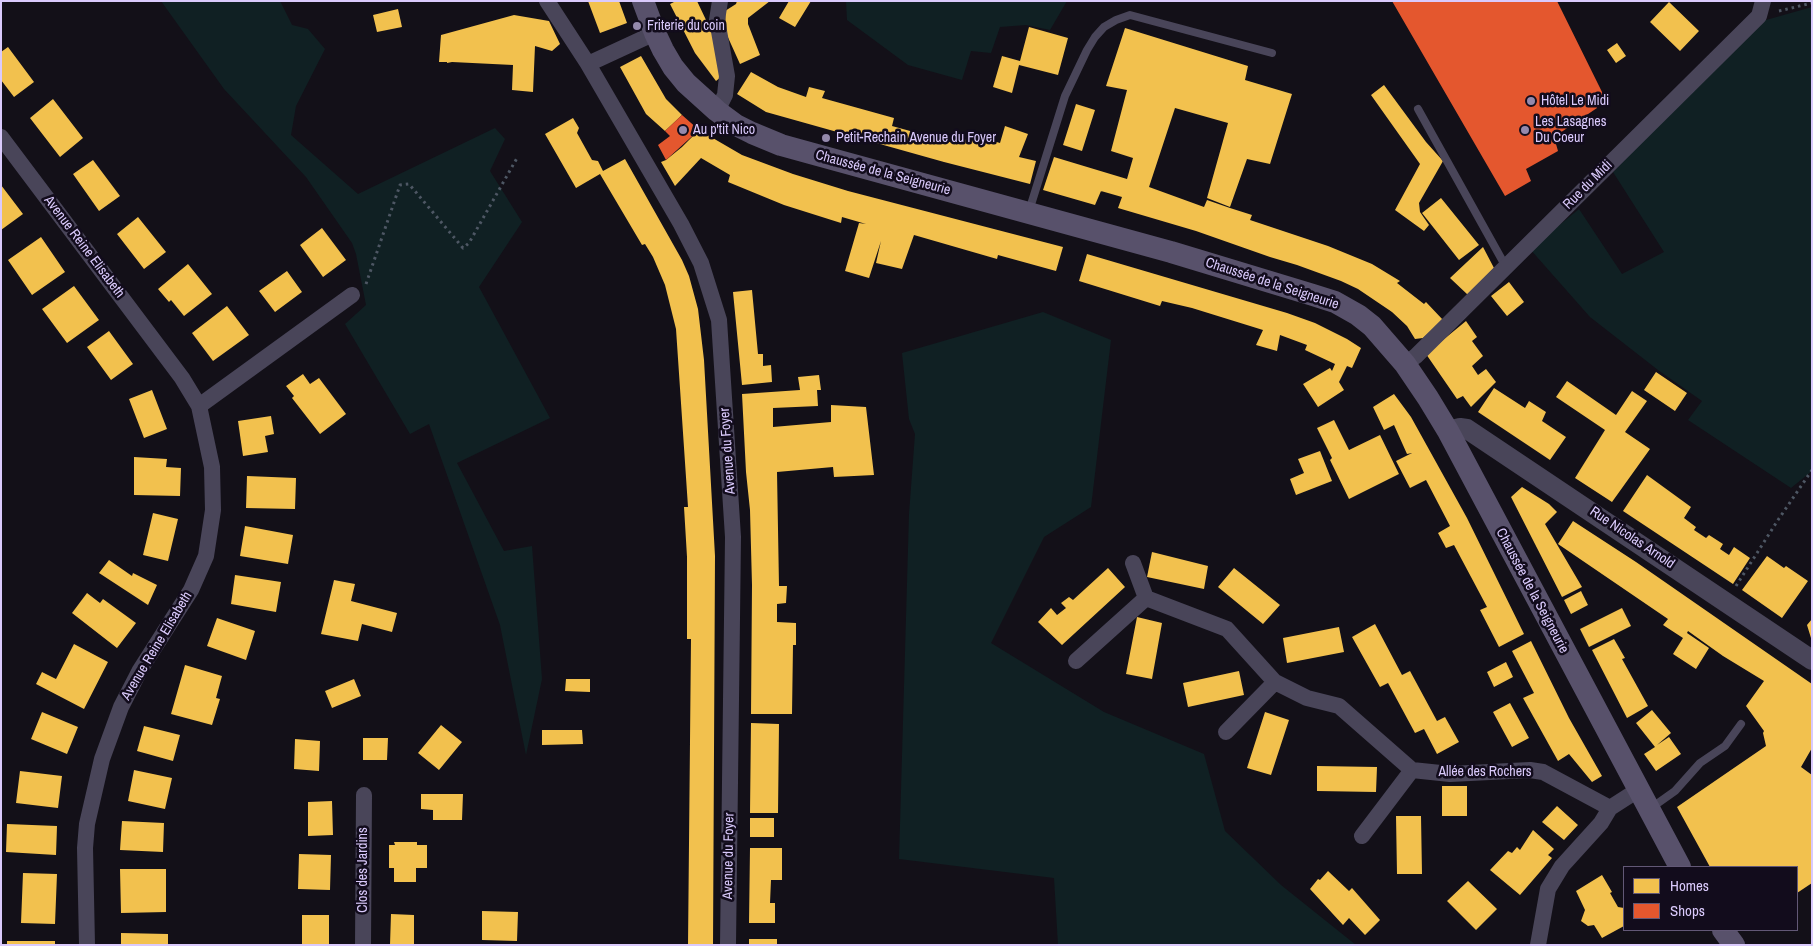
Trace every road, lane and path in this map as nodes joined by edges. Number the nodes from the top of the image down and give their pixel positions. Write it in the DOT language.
graph roads {
  1 [pos="547,1"];
  2 [pos="643,1"];
  3 [pos="720,1"];
  4 [pos="1812,3"];
  5 [pos="1761,8"];
  6 [pos="654,34"];
  7 [pos="1272,53"];
  8 [pos="588,64"];
  9 [pos="1418,109"];
  10 [pos="717,111"];
  11 [pos="1,137"];
  12 [pos="517,158"];
  13 [pos="1028,213"];
  14 [pos="1506,267"];
  15 [pos="352,295"];
  16 [pos="1405,364"];
  17 [pos="200,406"];
  18 [pos="1448,431"];
  19 [pos="1812,470"];
  20 [pos="1133,563"];
  21 [pos="1146,598"];
  22 [pos="1727,602"];
  23 [pos="1812,660"];
  24 [pos="1076,661"];
  25 [pos="1275,682"];
  26 [pos="1740,724"];
  27 [pos="1226,732"];
  28 [pos="1412,770"];
  29 [pos="364,794"];
  30 [pos="1644,799"];
  31 [pos="1610,808"];
  32 [pos="1362,836"];
  33 [pos="1679,866"];
  34 [pos="1723,931"];
  35 [pos="87,945"];
  36 [pos="363,945"];
  37 [pos="728,945"];
  38 [pos="1538,945"];
  39 [pos="1734,945"];
  1 -- 8 [label="street, Avenue du Foyer"];
  2 -- 6 [label="main road, Chaussée de la Seigneurie"];
  3 -- 10 [label="street"];
  4 -- 5 [label="path"];
  5 -- 14 [label="street, Rue du Midi"];
  6 -- 8 [label="street"];
  6 -- 10 [label="main road, Chaussée de la Seigneurie"];
  7 -- 13 [label="lane"];
  8 -- 37 [label="street, Avenue du Foyer"];
  9 -- 14 [label="lane"];
  10 -- 13 [label="main road, Chaussée de la Seigneurie"];
  11 -- 17 [label="street, Avenue Reine Elisabeth"];
  12 -- 15 [label="path"];
  13 -- 16 [label="main road, Chaussée de la Seigneurie"];
  14 -- 16 [label="street, Rue du Midi"];
  15 -- 17 [label="street"];
  16 -- 18 [label="main road, Chaussée de la Seigneurie"];
  17 -- 35 [label="street, Avenue Reine Elisabeth"];
  18 -- 22 [label="street, Rue Nicolas Arnold"];
  18 -- 30 [label="main road, Chaussée de la Seigneurie"];
  19 -- 22 [label="path"];
  20 -- 21 [label="street"];
  21 -- 24 [label="street"];
  21 -- 25 [label="street"];
  22 -- 23 [label="street, Rue Nicolas Arnold"];
  25 -- 27 [label="street"];
  25 -- 28 [label="street"];
  26 -- 30 [label="lane"];
  28 -- 31 [label="street, Allée des Rochers"];
  28 -- 32 [label="street"];
  29 -- 36 [label="street, Clos des Jardins"];
  30 -- 31 [label="street"];
  30 -- 33 [label="main road, Chaussée de la Seigneurie"];
  31 -- 38 [label="street"];
  34 -- 39 [label="main road"];
}
